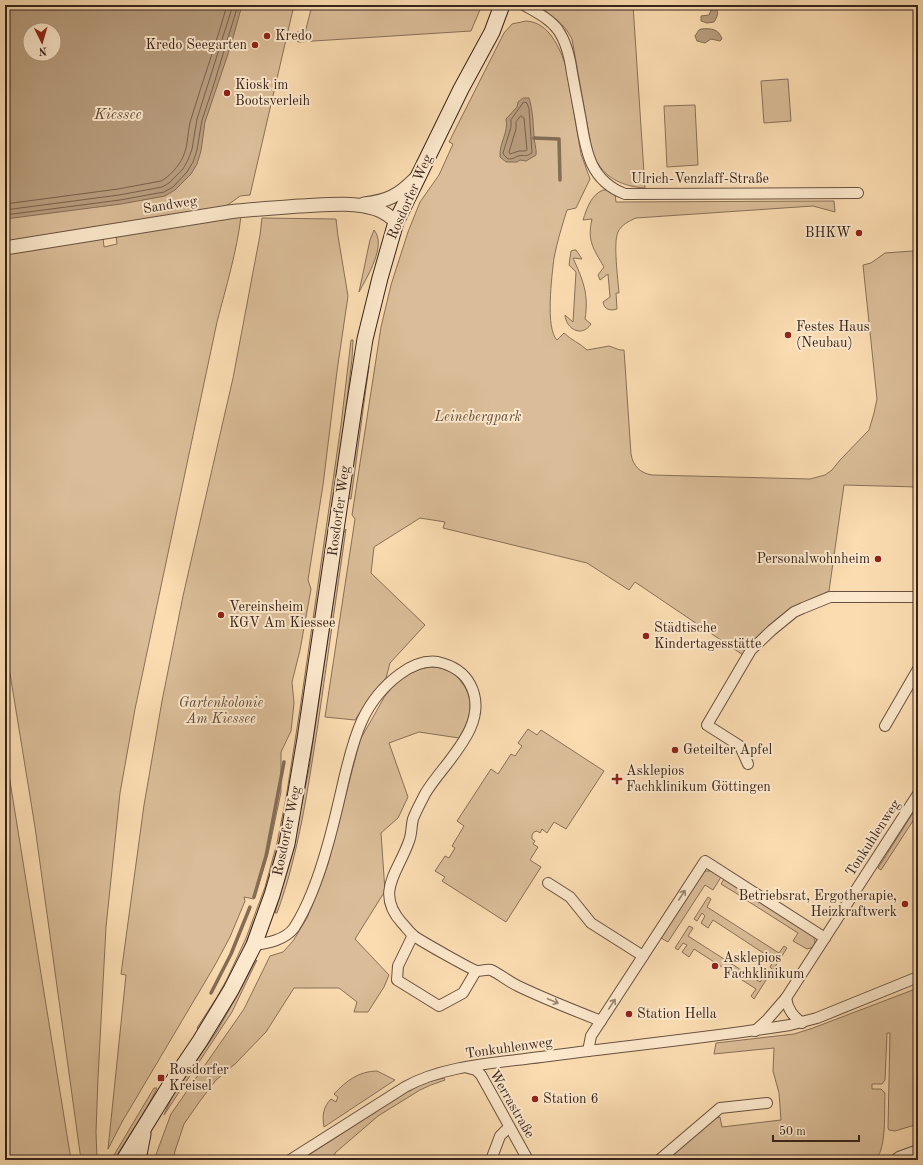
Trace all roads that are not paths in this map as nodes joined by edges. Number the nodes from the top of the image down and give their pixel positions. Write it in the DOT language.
graph roads {
  1 [pos="501,5"];
  2 [pos="524,5"];
  3 [pos="419,175"];
  4 [pos="858,193"];
  5 [pos="342,205"];
  6 [pos="358,205"];
  7 [pos="396,222"];
  8 [pos="5,248"];
  9 [pos="918,596"];
  10 [pos="918,669"];
  11 [pos="885,726"];
  12 [pos="748,764"];
  13 [pos="918,794"];
  14 [pos="548,883"];
  15 [pos="413,935"];
  16 [pos="825,938"];
  17 [pos="254,945"];
  18 [pos="643,956"];
  19 [pos="476,971"];
  20 [pos="918,977"];
  21 [pos="786,998"];
  22 [pos="601,1020"];
  23 [pos="802,1023"];
  24 [pos="755,1031"];
  25 [pos="588,1051"];
  26 [pos="468,1068"];
  27 [pos="767,1103"];
  28 [pos="144,1127"];
  29 [pos="509,1127"];
  30 [pos="918,1150"];
  31 [pos="124,1160"];
  32 [pos="138,1160"];
  33 [pos="290,1160"];
  34 [pos="491,1160"];
  35 [pos="528,1160"];
  36 [pos="659,1160"];
  37 [pos="895,1160"];
  1 -- 3 [label="main road, Rosdorfer Weg"];
  2 -- 4 [label="street, Ulrich-Venzlaff-Straße"];
  3 -- 6 [label="street"];
  3 -- 7 [label="main road, Rosdorfer Weg"];
  5 -- 6 [label="street, Sandweg"];
  5 -- 7 [label="street, Sandweg"];
  5 -- 8 [label="street, Sandweg"];
  6 -- 7 [label="street, Sandweg"];
  7 -- 17 [label="main road, Rosdorfer Weg"];
  9 -- 12 [label="street"];
  10 -- 11 [label="street"];
  13 -- 16 [label="street, Tonkuhlenweg"];
  14 -- 18 [label="street"];
  15 -- 17 [label="street"];
  15 -- 19 [label="street"];
  15 -- 19 [label="street"];
  18 -- 16 [label="street, one-way"];
  16 -- 21 [label="street, Tonkuhlenweg"];
  17 -- 28 [label="main road, Rosdorfer Weg"];
  22 -- 18 [label="street, one-way"];
  19 -- 22 [label="street, one-way"];
  20 -- 23 [label="street, Tonkuhlenweg"];
  21 -- 23 [label="street"];
  21 -- 24 [label="street, Tonkuhlenweg"];
  22 -- 25 [label="street"];
  23 -- 24 [label="street, Tonkuhlenweg"];
  24 -- 25 [label="street, Tonkuhlenweg"];
  25 -- 26 [label="street, Tonkuhlenweg"];
  26 -- 29 [label="street, Werrastraße"];
  26 -- 33 [label="street, Tonkuhlenweg"];
  27 -- 36 [label="street"];
  28 -- 31 [label="main road, Rosdorfer Weg"];
  28 -- 32 [label="main road, Rosdorfer Weg"];
  29 -- 34 [label="street"];
  29 -- 35 [label="street, Werrastraße"];
  30 -- 37 [label="street"];
}
